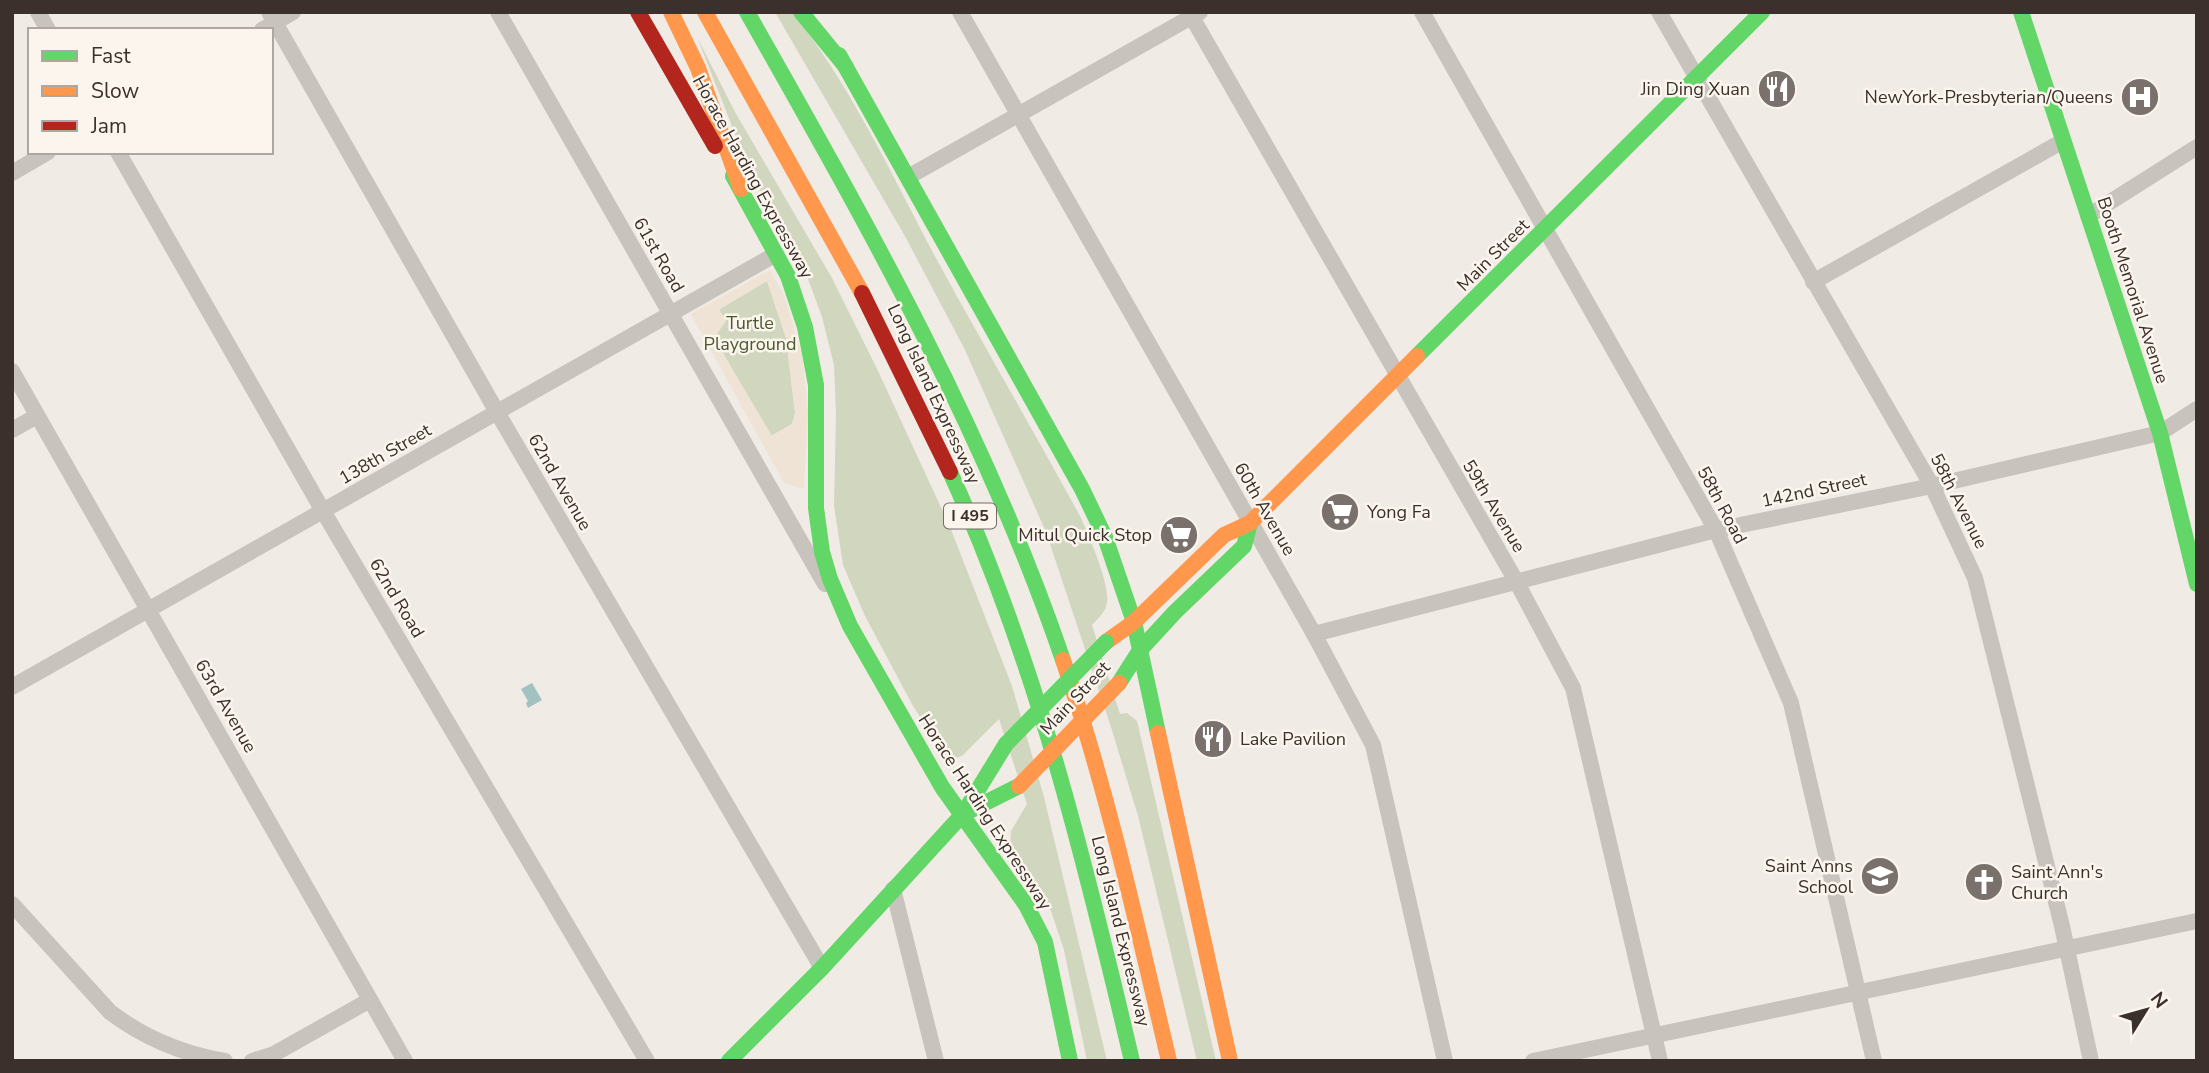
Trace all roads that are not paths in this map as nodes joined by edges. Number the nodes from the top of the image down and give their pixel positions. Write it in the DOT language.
graph roads {
  1 [pos="38,12"];
  2 [pos="293,12"];
  3 [pos="498,12"];
  4 [pos="638,12"];
  5 [pos="671,12"];
  6 [pos="705,12"];
  7 [pos="747,12"];
  8 [pos="801,12"];
  9 [pos="815,12"];
  10 [pos="960,12"];
  11 [pos="1422,12"];
  12 [pos="1659,12"];
  13 [pos="1762,12"];
  14 [pos="2021,12"];
  15 [pos="1194,14"];
  16 [pos="269,22"];
  17 [pos="47,28"];
  18 [pos="273,29"];
  19 [pos="846,67"];
  20 [pos="1697,78"];
  21 [pos="1018,115"];
  22 [pos="2063,141"];
  23 [pos="2197,147"];
  24 [pos="45,154"];
  25 [pos="119,154"];
  26 [pos="12,173"];
  27 [pos="908,177"];
  28 [pos="741,189"];
  29 [pos="2088,216"];
  30 [pos="1546,229"];
  31 [pos="776,254"];
  32 [pos="1813,282"];
  33 [pos="671,314"];
  34 [pos="12,371"];
  35 [pos="1397,377"];
  36 [pos="2197,409"];
  37 [pos="497,412"];
  38 [pos="37,416"];
  39 [pos="12,430"];
  40 [pos="2160,433"];
  41 [pos="1932,486"];
  42 [pos="323,512"];
  43 [pos="1250,523"];
  44 [pos="1716,530"];
  45 [pos="1516,581"];
  46 [pos="2197,584"];
  47 [pos="150,610"];
  48 [pos="1134,622"];
  49 [pos="850,626"];
  50 [pos="1314,634"];
  51 [pos="1140,650"];
  52 [pos="12,687"];
  53 [pos="962,814"];
  54 [pos="893,889"];
  55 [pos="12,904"];
  56 [pos="2197,921"];
  57 [pos="2066,949"];
  58 [pos="822,968"];
  59 [pos="1858,993"];
  60 [pos="370,1000"];
  61 [pos="1654,1036"];
  62 [pos="225,1061"];
  63 [pos="252,1061"];
  64 [pos="405,1061"];
  65 [pos="647,1061"];
  66 [pos="729,1061"];
  67 [pos="936,1061"];
  68 [pos="1070,1061"];
  69 [pos="1132,1061"];
  70 [pos="1169,1061"];
  71 [pos="1230,1061"];
  72 [pos="1446,1061"];
  73 [pos="1533,1061"];
  74 [pos="1660,1061"];
  75 [pos="1874,1061"];
  76 [pos="2091,1061"];
  1 -- 17 [label="street"];
  2 -- 16 [label="street"];
  3 -- 33 [label="street, 61st Road"];
  4 -- 28 [label="main road, Horace Harding Expressway"];
  5 -- 28 [label="main road"];
  6 -- 69 [label="main road, Long Island Expressway / I 495"];
  7 -- 70 [label="main road, Long Island Expressway / I 495"];
  8 -- 19 [label="main road"];
  9 -- 19 [label="main road"];
  10 -- 21 [label="street, 60th Avenue"];
  11 -- 30 [label="street, 58th Road"];
  12 -- 20 [label="street, 58th Avenue"];
  13 -- 20 [label="main road, Main Street"];
  14 -- 22 [label="main road, Booth Memorial Avenue"];
  15 -- 21 [label="street"];
  15 -- 35 [label="street, 59th Avenue"];
  18 -- 37 [label="street, 62nd Avenue"];
  19 -- 27 [label="main road"];
  20 -- 30 [label="main road, Main Street"];
  20 -- 32 [label="street, 58th Avenue"];
  21 -- 27 [label="street"];
  21 -- 43 [label="street, 60th Avenue"];
  22 -- 29 [label="main road, Booth Memorial Avenue"];
  22 -- 32 [label="street"];
  23 -- 29 [label="street"];
  24 -- 26 [label="street"];
  25 -- 42 [label="street, 62nd Road"];
  27 -- 48 [label="main road"];
  28 -- 31 [label="main road, Horace Harding Expressway"];
  29 -- 40 [label="main road, Booth Memorial Avenue"];
  30 -- 35 [label="main road, Main Street"];
  30 -- 44 [label="street, 58th Road"];
  31 -- 33 [label="street, 138th Street"];
  31 -- 49 [label="main road, Horace Harding Expressway"];
  32 -- 41 [label="street, 58th Avenue"];
  33 -- 37 [label="street, 138th Street"];
  33 -- 49 [label="street, 61st Road"];
  34 -- 38 [label="street, 63rd Avenue"];
  35 -- 43 [label="main road, Main Street"];
  35 -- 45 [label="street, 59th Avenue"];
  36 -- 40 [label="street, 142nd Street"];
  37 -- 42 [label="street, 138th Street"];
  37 -- 58 [label="street, 62nd Avenue"];
  38 -- 39 [label="street"];
  38 -- 47 [label="street, 63rd Avenue"];
  40 -- 41 [label="street, 142nd Street"];
  40 -- 46 [label="main road, Booth Memorial Avenue"];
  41 -- 44 [label="street, 142nd Street"];
  41 -- 57 [label="street, 58th Avenue"];
  42 -- 47 [label="street, 138th Street"];
  42 -- 65 [label="street, 62nd Road"];
  43 -- 48 [label="main road, Main Street"];
  43 -- 50 [label="street, 60th Avenue"];
  43 -- 51 [label="main road, Main Street"];
  44 -- 45 [label="street, 142nd Street"];
  44 -- 59 [label="street, 58th Road"];
  45 -- 50 [label="street, 142nd Street"];
  45 -- 61 [label="street, 59th Avenue"];
  47 -- 52 [label="street, 138th Street"];
  47 -- 60 [label="street, 63rd Avenue"];
  48 -- 51 [label="main road"];
  48 -- 53 [label="main road, Main Street, bridge"];
  49 -- 53 [label="main road, Horace Harding Expressway"];
  50 -- 72 [label="street, 60th Avenue"];
  51 -- 53 [label="main road, Main Street, bridge"];
  51 -- 71 [label="main road"];
  53 -- 54 [label="main road, Main Street"];
  53 -- 68 [label="main road, Horace Harding Expressway"];
  54 -- 58 [label="main road, Main Street"];
  54 -- 67 [label="street"];
  55 -- 62 [label="street"];
  56 -- 57 [label="street"];
  57 -- 59 [label="street"];
  57 -- 76 [label="street, 58th Avenue"];
  58 -- 66 [label="main road, Main Street"];
  59 -- 61 [label="street"];
  59 -- 75 [label="street, 58th Road"];
  60 -- 63 [label="street"];
  60 -- 64 [label="street, 63rd Avenue"];
  61 -- 73 [label="street"];
  61 -- 74 [label="street, 59th Avenue"];
}
